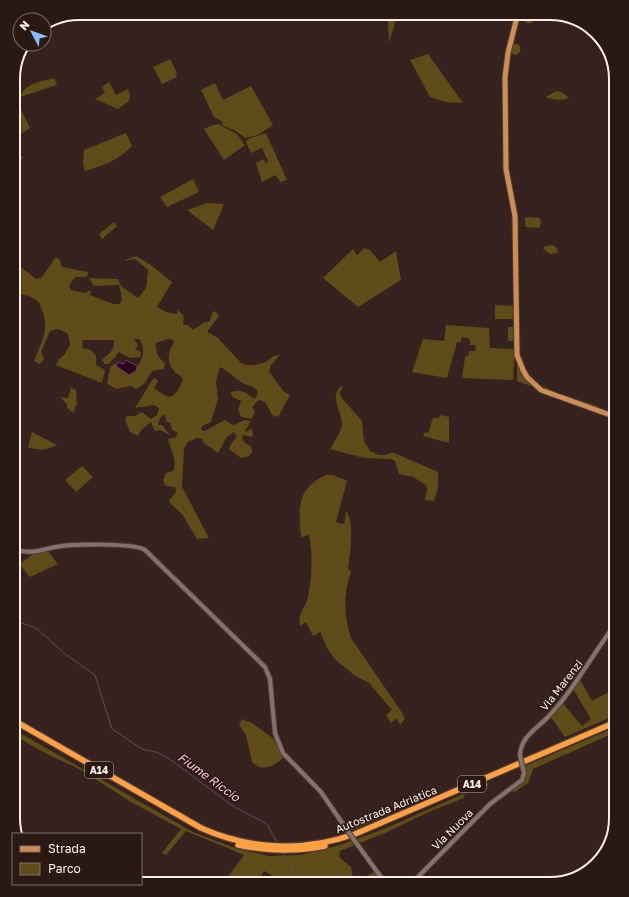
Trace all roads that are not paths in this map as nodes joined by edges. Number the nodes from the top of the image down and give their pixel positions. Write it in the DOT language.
graph roads {
  1 [pos="516,20"];
  2 [pos="609,414"];
  3 [pos="20,550"];
  4 [pos="609,633"];
  5 [pos="20,724"];
  6 [pos="609,725"];
  7 [pos="20,728"];
  8 [pos="609,728"];
  9 [pos="524,773"];
  10 [pos="184,822"];
  11 [pos="326,844"];
  12 [pos="381,877"];
  13 [pos="418,877"];
  1 -- 2 [label="main road"];
  3 -- 12 [label="street, bridge"];
  4 -- 9 [label="street, Via Marenzi, bridge"];
  5 -- 10 [label="highway, Autostrada Adriatica / A14"];
  6 -- 11 [label="highway, Autostrada Adriatica / A14"];
  7 -- 10 [label="highway, Autostrada Adriatica / A14"];
  8 -- 11 [label="highway, Autostrada Adriatica / A14"];
  9 -- 13 [label="street, Via Nuova"];
  10 -- 11 [label="highway, Autostrada Adriatica / A14"];
}
